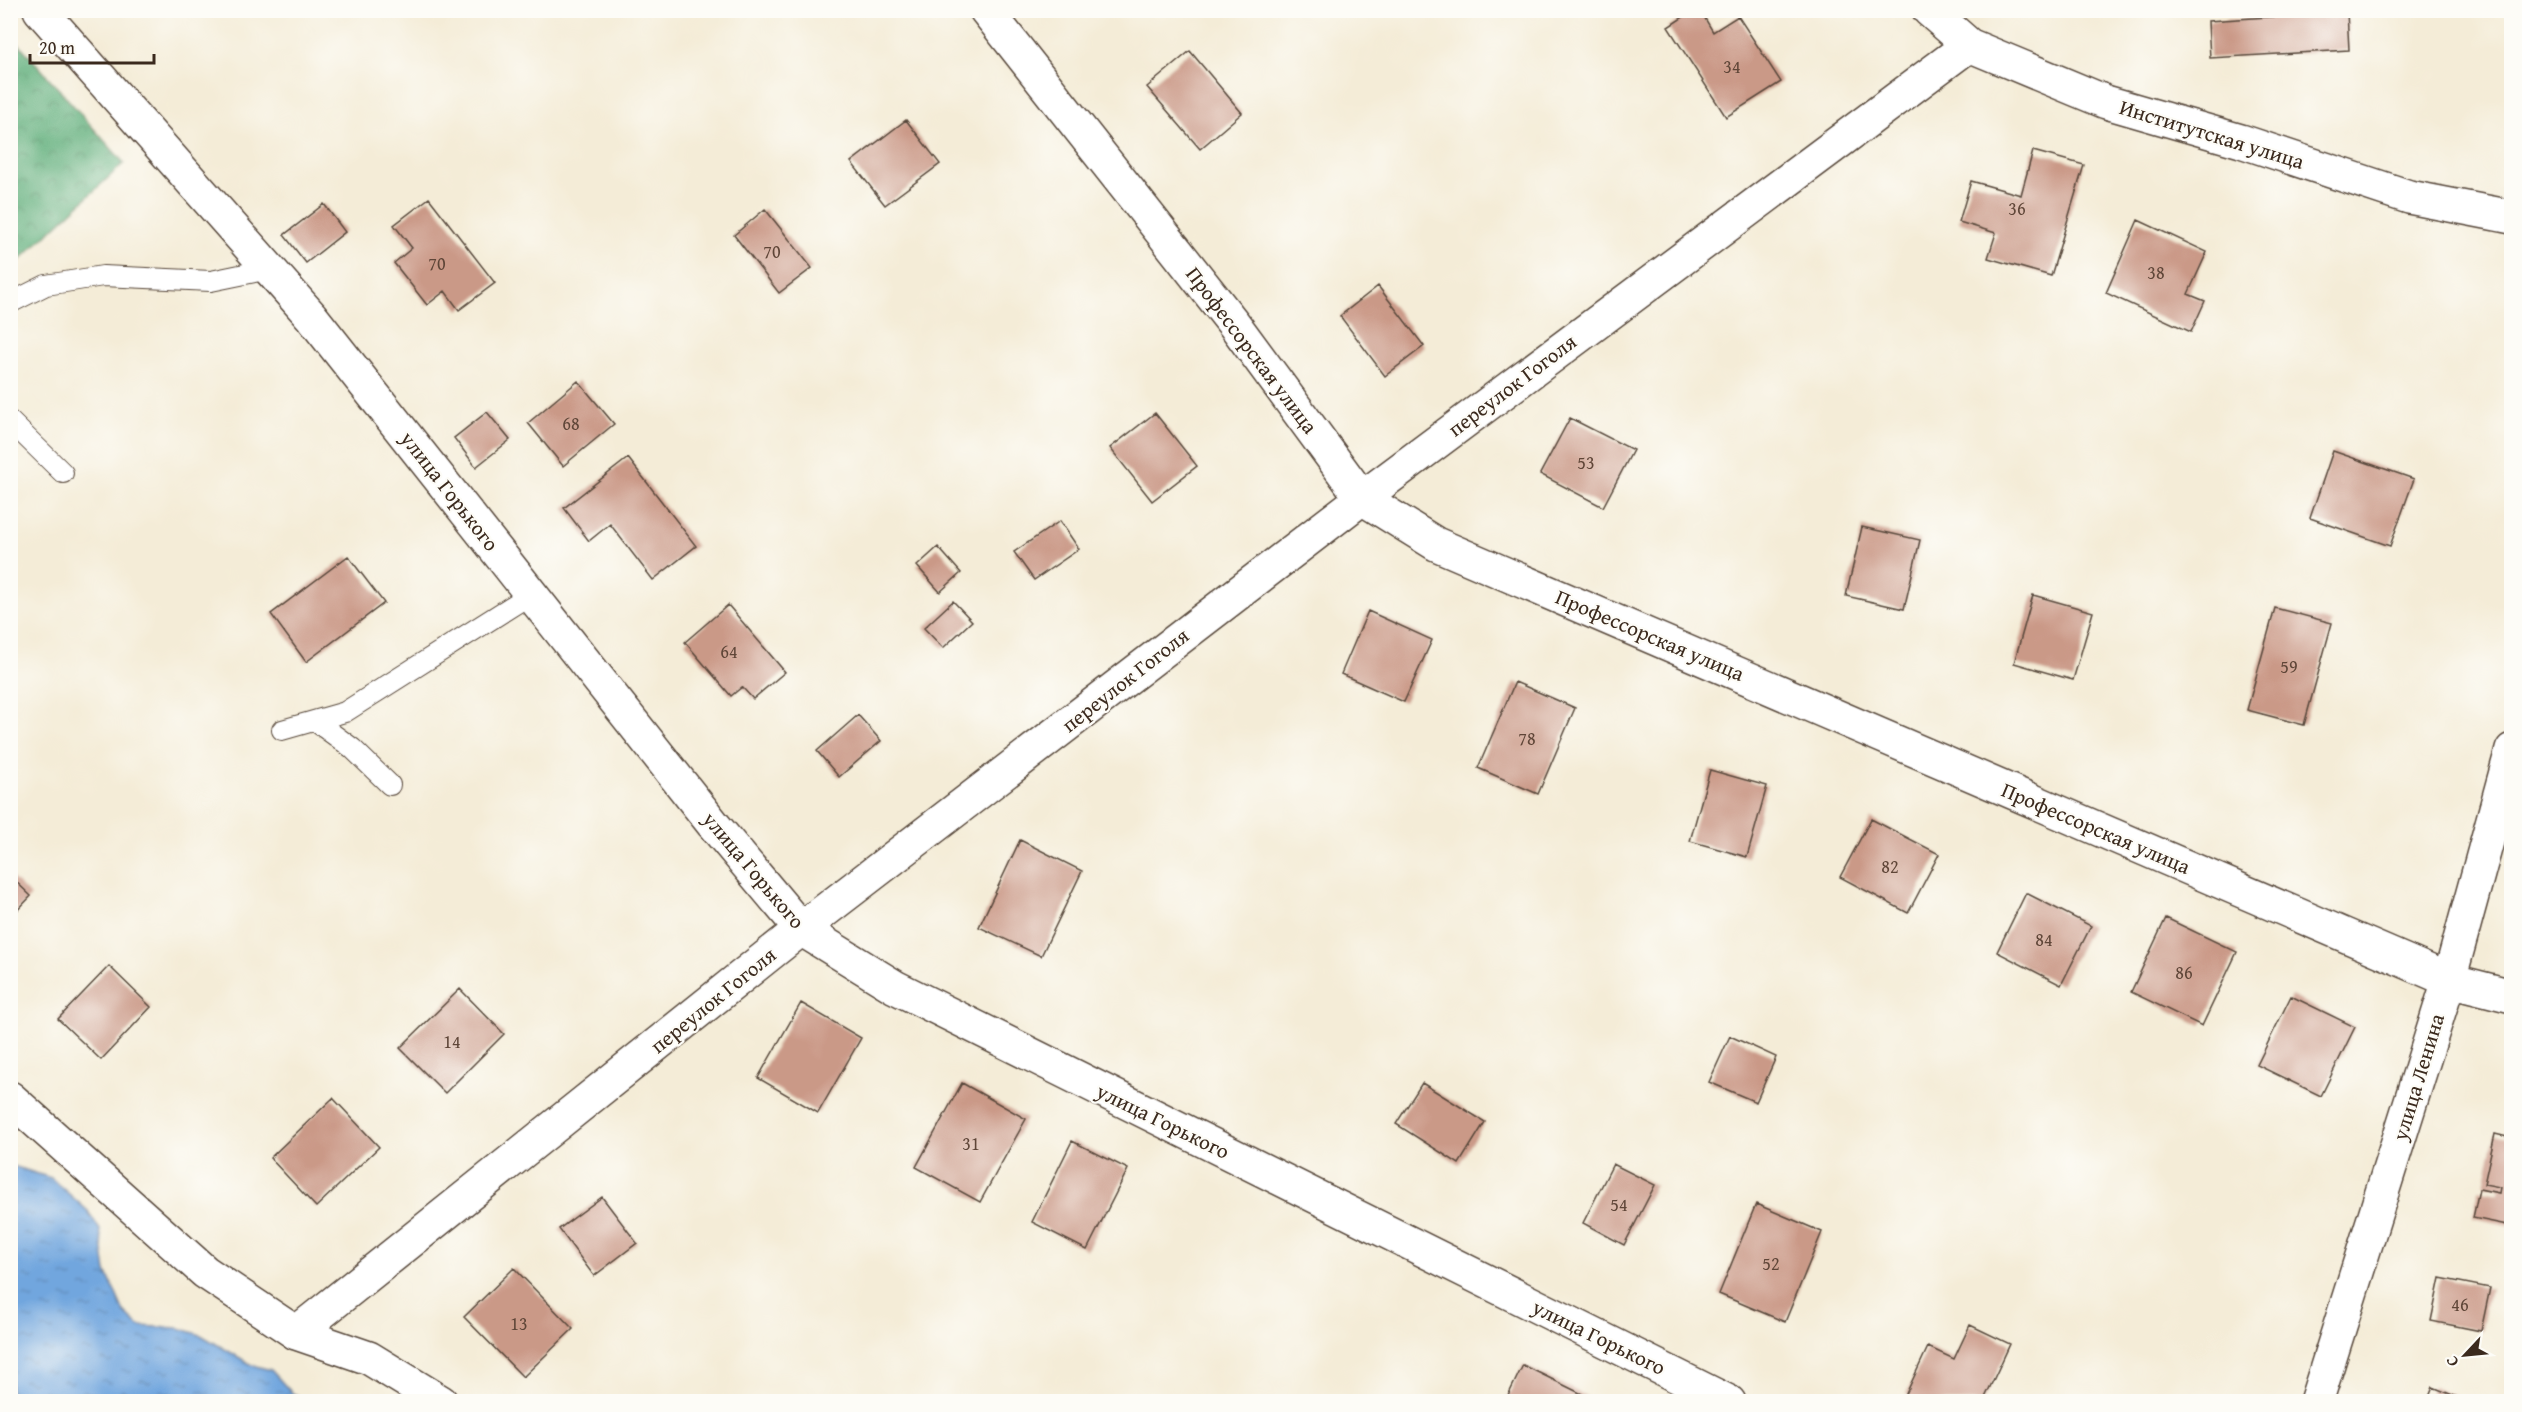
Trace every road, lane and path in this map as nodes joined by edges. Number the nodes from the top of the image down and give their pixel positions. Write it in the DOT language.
graph roads {
  1 [pos="40,10"];
  2 [pos="986,10"];
  3 [pos="1929,10"];
  4 [pos="1969,45"];
  5 [pos="2511,217"];
  6 [pos="269,269"];
  7 [pos="10,303"];
  8 [pos="10,421"];
  9 [pos="63,473"];
  10 [pos="1362,498"];
  11 [pos="531,594"];
  12 [pos="315,721"];
  13 [pos="282,730"];
  14 [pos="2511,750"];
  15 [pos="390,785"];
  16 [pos="801,929"];
  17 [pos="2449,980"];
  18 [pos="2511,996"];
  19 [pos="10,1098"];
  20 [pos="296,1333"];
  21 [pos="441,1401"];
  22 [pos="1729,1401"];
  23 [pos="2316,1401"];
  1 -- 6 [label="street, улица Горького"];
  2 -- 10 [label="street, Профессорская улица"];
  3 -- 4 [label="street, Институтская улица"];
  4 -- 5 [label="street, Институтская улица"];
  4 -- 10 [label="street, переулок Гоголя"];
  6 -- 7 [label="lane"];
  6 -- 11 [label="street, улица Горького"];
  8 -- 9 [label="lane"];
  10 -- 16 [label="street, переулок Гоголя"];
  10 -- 17 [label="street, Профессорская улица"];
  11 -- 12 [label="lane"];
  11 -- 16 [label="street, улица Горького"];
  12 -- 13 [label="lane"];
  12 -- 15 [label="lane"];
  14 -- 17 [label="street, улица Ленина"];
  16 -- 20 [label="street, переулок Гоголя"];
  16 -- 22 [label="street, улица Горького"];
  17 -- 18 [label="street, Профессорская улица"];
  17 -- 23 [label="street, улица Ленина"];
  19 -- 20 [label="street"];
  20 -- 21 [label="street"];
}
